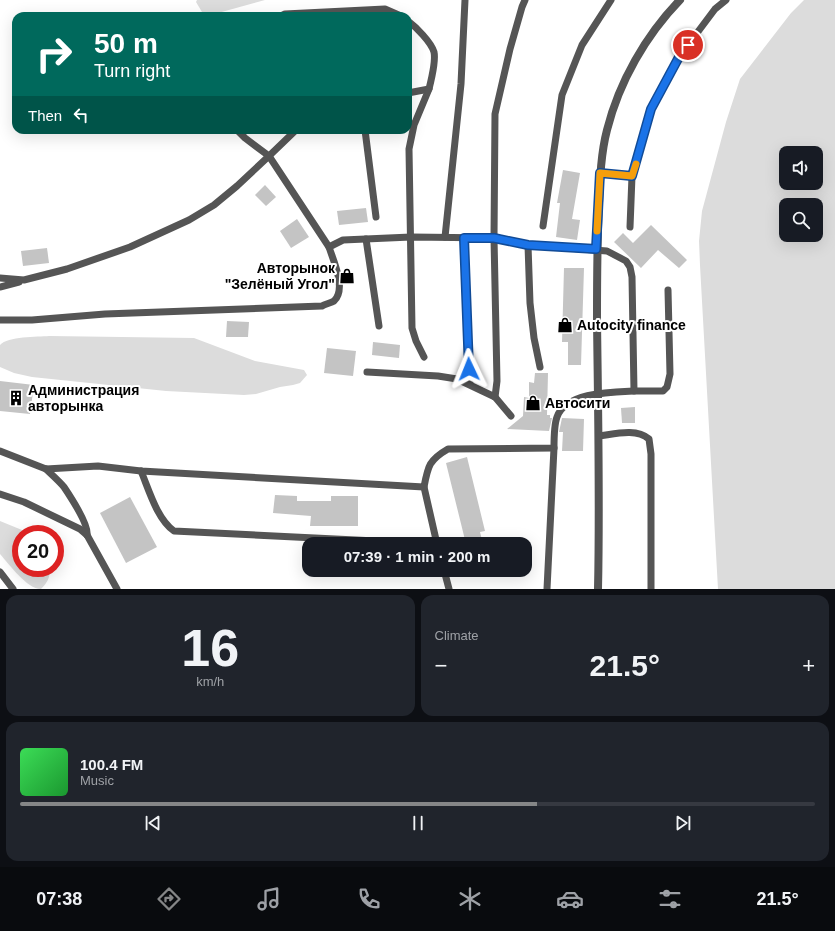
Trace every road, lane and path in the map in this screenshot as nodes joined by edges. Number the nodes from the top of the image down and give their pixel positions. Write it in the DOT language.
graph roads {
  1 [pos="465,0"];
  2 [pos="525,0"];
  3 [pos="611,0"];
  4 [pos="680,0"];
  5 [pos="726,0"];
  6 [pos="325,12"];
  7 [pos="391,12"];
  8 [pos="412,24"];
  9 [pos="429,89"];
  10 [pos="412,92"];
  11 [pos="241,134"];
  12 [pos="292,134"];
  13 [pos="366,134"];
  14 [pos="269,156"];
  15 [pos="600,173"];
  16 [pos="632,176"];
  17 [pos="376,217"];
  18 [pos="543,226"];
  19 [pos="630,227"];
  20 [pos="411,236"];
  21 [pos="445,237"];
  22 [pos="464,238"];
  23 [pos="494,238"];
  24 [pos="366,239"];
  25 [pos="528,245"];
  26 [pos="329,246"];
  27 [pos="596,249"];
  28 [pos="0,278"];
  29 [pos="24,280"];
  30 [pos="0,287"];
  31 [pos="668,290"];
  32 [pos="0,320"];
  33 [pos="379,326"];
  34 [pos="424,357"];
  35 [pos="540,367"];
  36 [pos="367,372"];
  37 [pos="470,384"];
  38 [pos="634,391"];
  39 [pos="598,394"];
  40 [pos="495,397"];
  41 [pos="511,416"];
  42 [pos="599,436"];
  43 [pos="554,448"];
  44 [pos="0,451"];
  45 [pos="46,469"];
  46 [pos="141,471"];
  47 [pos="424,487"];
  48 [pos="0,494"];
  49 [pos="87,535"];
  50 [pos="302,537"];
  51 [pos="435,537"];
  52 [pos="0,572"];
  53 [pos="446,577"];
  54 [pos="13,589"];
  55 [pos="117,589"];
  56 [pos="449,589"];
  57 [pos="547,589"];
  58 [pos="598,589"];
  59 [pos="651,589"];
  1 -- 21 [label="lane"];
  2 -- 23 [label="lane"];
  3 -- 18 [label="lane"];
  4 -- 15 [label="street"];
  5 -- 16 [label="lane"];
  6 -- 7 [label="lane"];
  8 -- 9 [label="lane"];
  9 -- 10 [label="lane"];
  9 -- 20 [label="lane"];
  11 -- 14 [label="lane"];
  12 -- 14 [label="lane"];
  13 -- 17 [label="lane"];
  14 -- 26 [label="lane"];
  14 -- 29 [label="lane"];
  15 -- 16 [label="lane"];
  15 -- 27 [label="street"];
  16 -- 19 [label="lane"];
  20 -- 21 [label="lane"];
  20 -- 24 [label="lane"];
  20 -- 34 [label="lane"];
  21 -- 22 [label="lane"];
  22 -- 23 [label="lane"];
  22 -- 37 [label="lane"];
  23 -- 25 [label="lane"];
  23 -- 40 [label="lane"];
  24 -- 26 [label="lane"];
  24 -- 33 [label="lane"];
  25 -- 27 [label="lane"];
  25 -- 35 [label="lane"];
  26 -- 32 [label="lane"];
  27 -- 38 [label="lane"];
  27 -- 39 [label="street"];
  28 -- 29 [label="lane"];
  29 -- 30 [label="lane"];
  31 -- 38 [label="lane"];
  36 -- 37 [label="lane"];
  37 -- 40 [label="lane"];
  38 -- 39 [label="lane"];
  39 -- 42 [label="street"];
  39 -- 43 [label="lane"];
  40 -- 41 [label="lane"];
  42 -- 58 [label="street"];
  42 -- 59 [label="lane"];
  43 -- 47 [label="lane"];
  43 -- 57 [label="lane"];
  44 -- 45 [label="lane"];
  45 -- 46 [label="lane"];
  45 -- 49 [label="lane"];
  46 -- 47 [label="lane"];
  46 -- 50 [label="lane"];
  47 -- 51 [label="lane"];
  48 -- 49 [label="lane"];
  49 -- 55 [label="lane"];
  52 -- 54 [label="lane"];
  53 -- 56 [label="lane"];
}
